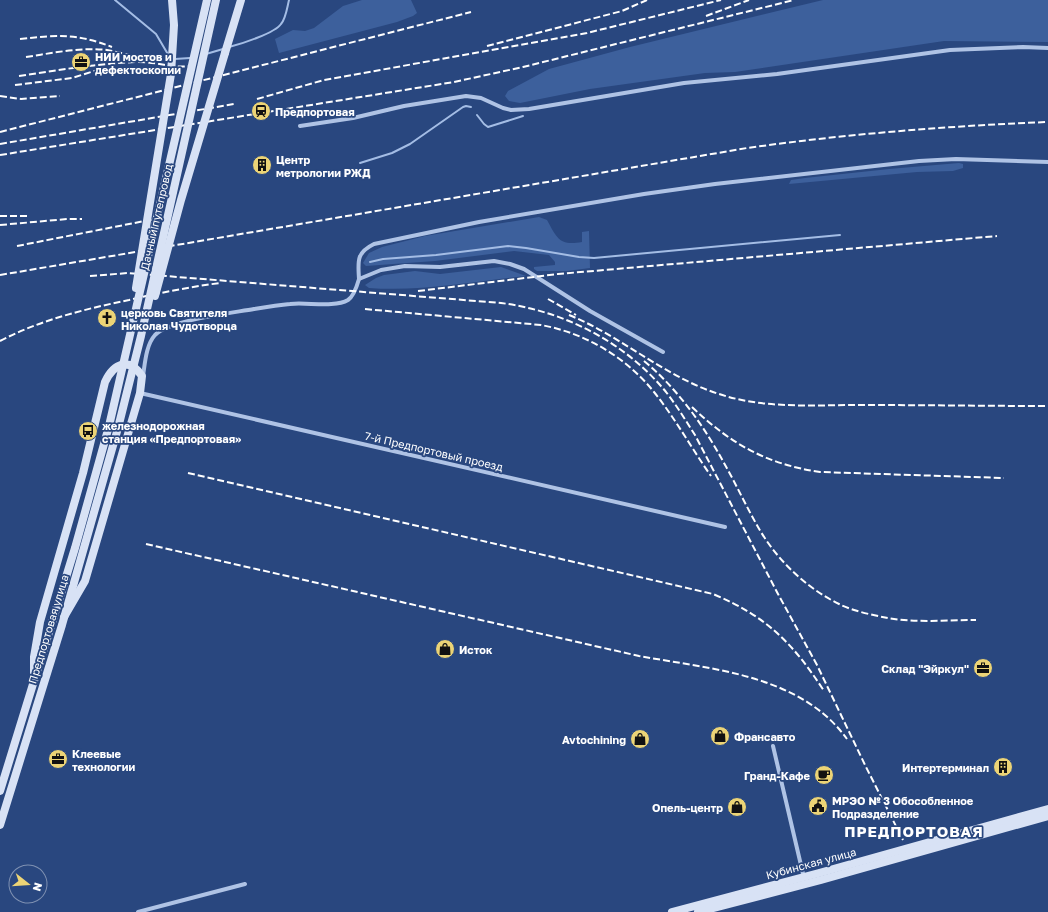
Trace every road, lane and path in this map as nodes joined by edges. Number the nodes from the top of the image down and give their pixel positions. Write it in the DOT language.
graph roads {
  1 [pos="172,0"];
  2 [pos="207,0"];
  3 [pos="216,0"];
  4 [pos="240,0"];
  5 [pos="1048,48"];
  6 [pos="300,126"];
  7 [pos="1048,162"];
  8 [pos="360,279"];
  9 [pos="133,324"];
  10 [pos="140,336"];
  11 [pos="663,352"];
  12 [pos="142,376"];
  13 [pos="140,393"];
  14 [pos="106,436"];
  15 [pos="115,438"];
  16 [pos="725,527"];
  17 [pos="64,617"];
  18 [pos="34,679"];
  19 [pos="773,746"];
  20 [pos="0,791"];
  21 [pos="1048,809"];
  22 [pos="1048,816"];
  23 [pos="0,825"];
  24 [pos="805,880"];
  25 [pos="246,884"];
  26 [pos="138,912"];
  27 [pos="672,912"];
  28 [pos="698,912"];
  1 -- 9 [label="main road, bridge"];
  2 -- 9 [label="main road, Дачный путепровод, bridge"];
  3 -- 10 [label="main road, Дачный путепровод, bridge"];
  4 -- 10 [label="main road, bridge"];
  5 -- 6 [label="street"];
  7 -- 8 [label="street"];
  8 -- 11 [label="street"];
  8 -- 12 [label="street"];
  9 -- 14 [label="main road, Дачный путепровод, bridge"];
  10 -- 15 [label="main road, Дачный путепровод, bridge"];
  12 -- 13 [label="main road"];
  12 -- 18 [label="main road"];
  13 -- 16 [label="street, 7-й Предпортовый проезд"];
  13 -- 17 [label="main road"];
  14 -- 18 [label="main road, Предпортовая улица"];
  15 -- 17 [label="main road, Предпортовая улица"];
  17 -- 23 [label="main road, Предпортовая улица"];
  18 -- 20 [label="main road, Предпортовая улица"];
  19 -- 24 [label="street"];
  21 -- 24 [label="main road, Кубинская улица"];
  22 -- 24 [label="main road, Кубинская улица"];
  24 -- 27 [label="main road, Кубинская улица"];
  24 -- 28 [label="main road, Кубинская улица"];
  25 -- 26 [label="street"];
}
